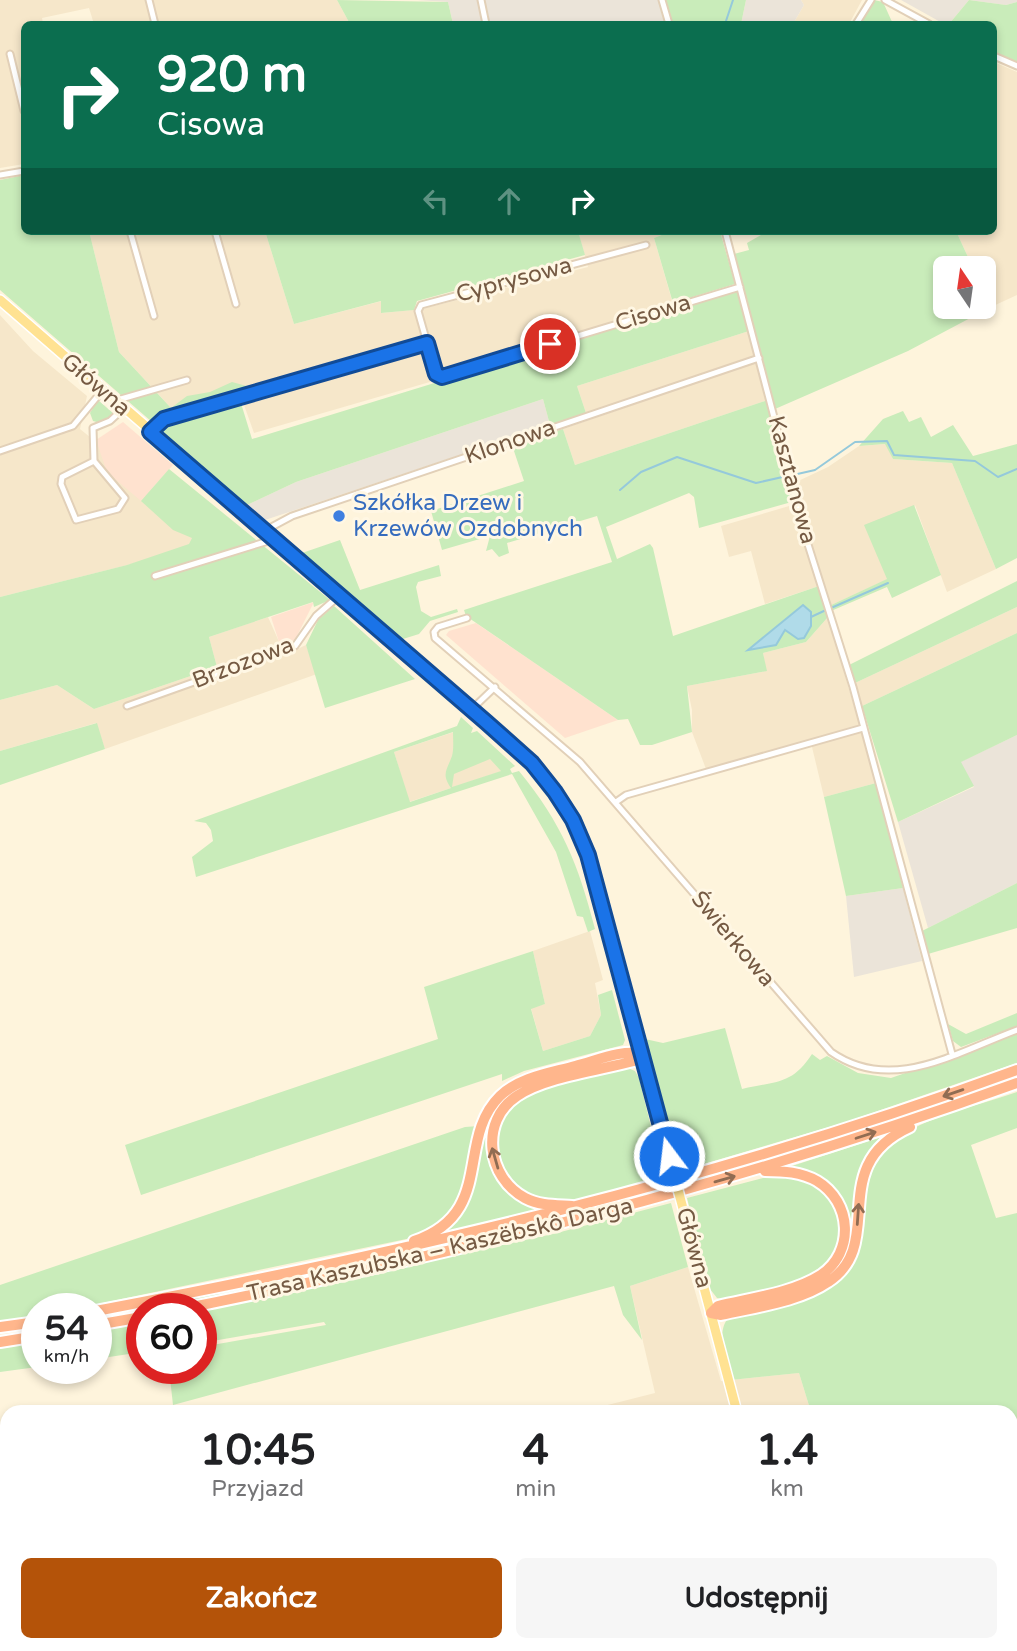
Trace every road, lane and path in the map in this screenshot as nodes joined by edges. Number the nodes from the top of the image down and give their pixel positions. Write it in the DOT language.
graph roads {
  1 [pos="149,0"];
  2 [pos="481,0"];
  3 [pos="663,0"];
  4 [pos="871,0"];
  5 [pos="885,0"];
  6 [pos="154,21"];
  7 [pos="485,21"];
  8 [pos="668,21"];
  9 [pos="858,21"];
  10 [pos="924,21"];
  11 [pos="10,54"];
  12 [pos="997,57"];
  13 [pos="1017,66"];
  14 [pos="21,99"];
  15 [pos="21,172"];
  16 [pos="0,175"];
  17 [pos="131,235"];
  18 [pos="216,235"];
  19 [pos="726,235"];
  20 [pos="646,245"];
  21 [pos="740,287"];
  22 [pos="0,300"];
  23 [pos="236,304"];
  24 [pos="154,316"];
  25 [pos="427,343"];
  26 [pos="759,358"];
  27 [pos="187,380"];
  28 [pos="102,391"];
  29 [pos="114,401"];
  30 [pos="123,409"];
  31 [pos="83,414"];
  32 [pos="93,428"];
  33 [pos="150,432"];
  34 [pos="0,451"];
  35 [pos="94,461"];
  36 [pos="268,534"];
  37 [pos="155,576"];
  38 [pos="340,595"];
  39 [pos="467,618"];
  40 [pos="495,687"];
  41 [pos="127,706"];
  42 [pos="472,709"];
  43 [pos="863,729"];
  44 [pos="615,802"];
  45 [pos="1017,1030"];
  46 [pos="643,1054"];
  47 [pos="952,1054"];
  48 [pos="1017,1070"];
  49 [pos="1017,1083"];
  50 [pos="960,1104"];
  51 [pos="754,1170"];
  52 [pos="582,1206"];
  53 [pos="362,1258"];
  54 [pos="217,1301"];
  55 [pos="112,1308"];
  56 [pos="711,1313"];
  57 [pos="21,1325"];
  58 [pos="0,1328"];
  59 [pos="21,1339"];
  60 [pos="0,1342"];
  61 [pos="735,1405"];
  1 -- 6 [label="street"];
  2 -- 7 [label="street"];
  3 -- 8 [label="street"];
  4 -- 9 [label="street"];
  5 -- 10 [label="street"];
  11 -- 14 [label="street"];
  12 -- 13 [label="street"];
  15 -- 16 [label="street"];
  17 -- 24 [label="street"];
  18 -- 23 [label="street"];
  19 -- 21 [label="street, Kasztanowa"];
  20 -- 25 [label="street, Cyprysowa"];
  21 -- 25 [label="street, Cisowa"];
  21 -- 26 [label="street, Kasztanowa"];
  22 -- 28 [label="main road, Główna"];
  25 -- 33 [label="street"];
  26 -- 36 [label="street, Klonowa"];
  26 -- 43 [label="street, Kasztanowa"];
  27 -- 29 [label="street"];
  28 -- 29 [label="main road, Główna"];
  28 -- 31 [label="street"];
  29 -- 30 [label="main road, Główna"];
  30 -- 32 [label="street"];
  30 -- 33 [label="main road, Główna"];
  31 -- 32 [label="street"];
  31 -- 34 [label="street"];
  32 -- 35 [label="street"];
  33 -- 36 [label="main road, Główna"];
  35 -- 35 [label="street"];
  36 -- 37 [label="street, Klonowa"];
  36 -- 38 [label="main road, Główna"];
  38 -- 41 [label="street, Brzozowa"];
  38 -- 42 [label="main road, Główna"];
  39 -- 40 [label="street, Świerkowa"];
  40 -- 42 [label="street"];
  40 -- 44 [label="street, Świerkowa"];
  42 -- 46 [label="main road, Główna"];
  43 -- 44 [label="street"];
  43 -- 47 [label="street, Kasztanowa"];
  44 -- 47 [label="street, Świerkowa"];
  45 -- 47 [label="street, Świerkowa"];
  52 -- 46 [label="highway, one-way"];
  46 -- 53 [label="highway"];
  46 -- 56 [label="main road, Główna, bridge"];
  48 -- 52 [label="highway, Trasa Kaszubska – Kaszëbskô Darga, one-way"];
  49 -- 50 [label="highway, Trasa Kaszubska – Kaszëbskô Darga"];
  51 -- 50 [label="highway, Trasa Kaszubska – Kaszëbskô Darga, one-way"];
  56 -- 50 [label="highway, one-way"];
  54 -- 51 [label="highway, Trasa Kaszubska – Kaszëbskô Darga, one-way"];
  51 -- 56 [label="highway"];
  52 -- 53 [label="highway, Trasa Kaszubska – Kaszëbskô Darga"];
  53 -- 55 [label="highway, Trasa Kaszubska – Kaszëbskô Darga"];
  56 -- 61 [label="main road, Główna"];
  57 -- 58 [label="highway"];
  59 -- 60 [label="highway"];
}
